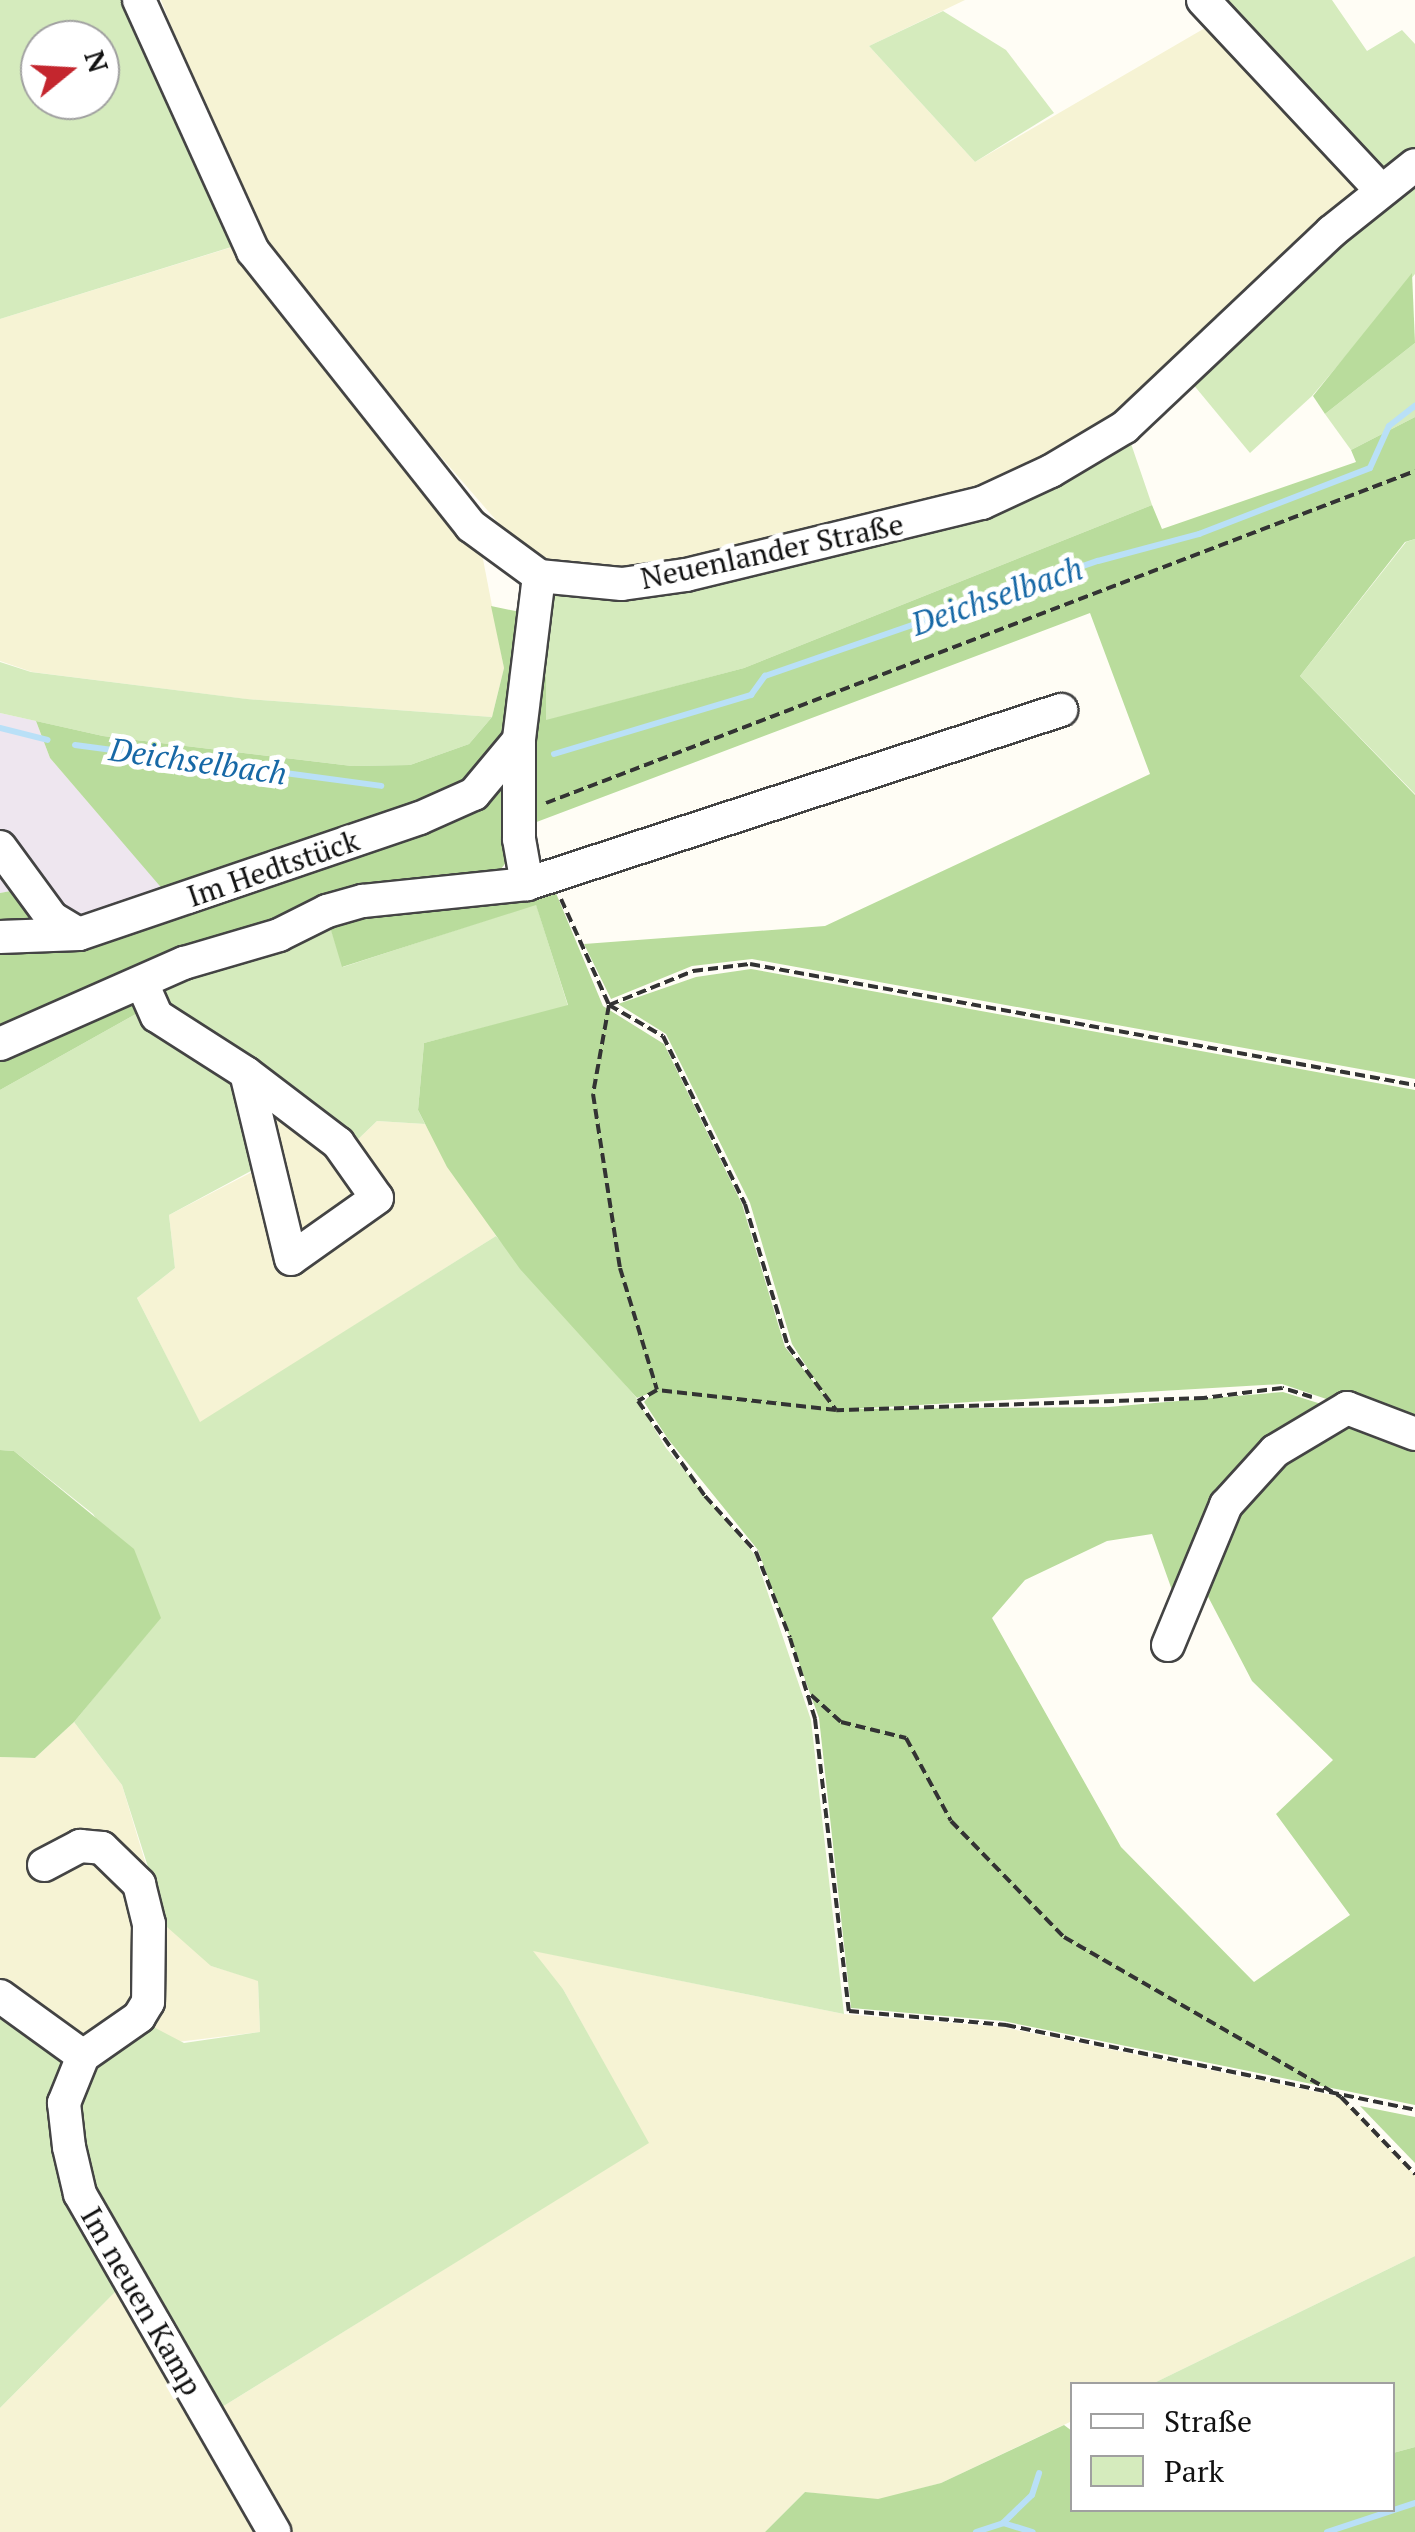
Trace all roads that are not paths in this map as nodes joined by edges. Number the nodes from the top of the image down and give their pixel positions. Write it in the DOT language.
graph roads {
  1 [pos="138,0"];
  2 [pos="1203,0"];
  3 [pos="1415,165"];
  4 [pos="1381,190"];
  5 [pos="539,576"];
  6 [pos="1060,710"];
  7 [pos="519,740"];
  8 [pos="0,846"];
  9 [pos="539,881"];
  10 [pos="79,934"];
  11 [pos="0,937"];
  12 [pos="142,983"];
  13 [pos="0,1044"];
  14 [pos="246,1073"];
  15 [pos="1415,1434"];
  16 [pos="1168,1645"];
  17 [pos="44,1864"];
  18 [pos="0,1996"];
  19 [pos="83,2056"];
  20 [pos="274,2532"];
  1 -- 5 [label="street"];
  2 -- 4 [label="street"];
  3 -- 4 [label="street, Neuenlander Straße"];
  4 -- 5 [label="street, Neuenlander Straße"];
  5 -- 7 [label="street"];
  6 -- 9 [label="street, Im Hedtstück"];
  7 -- 9 [label="street"];
  7 -- 10 [label="street, Im Hedtstück"];
  8 -- 10 [label="street"];
  9 -- 12 [label="street, Im Hedtstück"];
  10 -- 11 [label="street, Im Hedtstück"];
  12 -- 13 [label="street, Im Hedtstück"];
  12 -- 14 [label="street"];
  14 -- 14 [label="street"];
  15 -- 16 [label="street"];
  17 -- 19 [label="street"];
  18 -- 19 [label="street"];
  19 -- 20 [label="street, Im neuen Kamp"];
}
